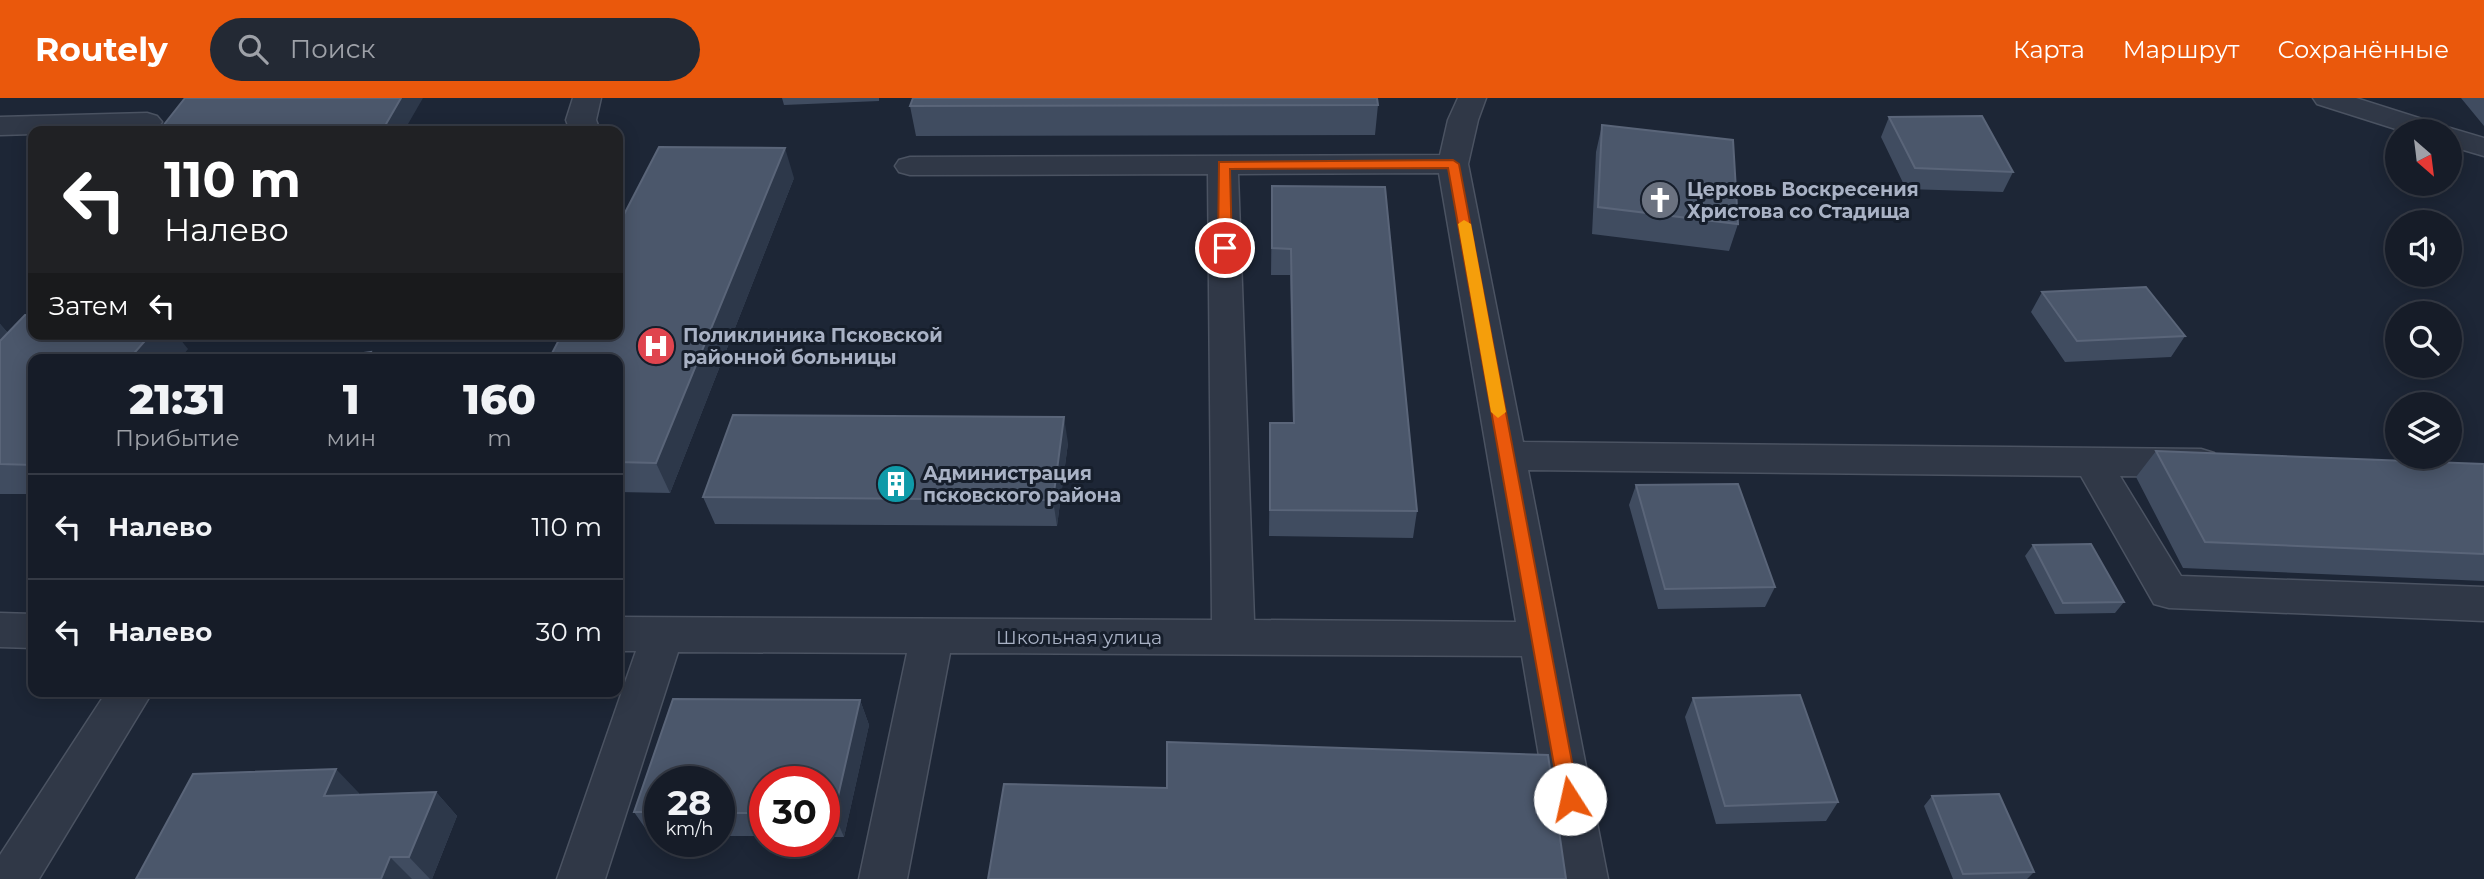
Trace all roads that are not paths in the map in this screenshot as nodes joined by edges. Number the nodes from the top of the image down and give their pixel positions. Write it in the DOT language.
graph roads {
  1 [pos="26,98"];
  2 [pos="587,98"];
  3 [pos="1472,98"];
  4 [pos="2327,98"];
  5 [pos="2393,119"];
  6 [pos="0,124"];
  7 [pos="143,126"];
  8 [pos="584,126"];
  9 [pos="2462,141"];
  10 [pos="2484,147"];
  11 [pos="1453,164"];
  12 [pos="1223,165"];
  13 [pos="910,166"];
  14 [pos="1506,456"];
  15 [pos="2092,462"];
  16 [pos="2232,463"];
  17 [pos="2484,604"];
  18 [pos="0,631"];
  19 [pos="28,631"];
  20 [pos="623,634"];
  21 [pos="663,634"];
  22 [pos="932,636"];
  23 [pos="1233,637"];
  24 [pos="1540,639"];
  25 [pos="127,697"];
  26 [pos="15,874"];
  27 [pos="580,879"];
  28 [pos="883,879"];
  29 [pos="1584,879"];
  1 -- 6 [label="street"];
  2 -- 8 [label="street"];
  3 -- 11 [label="street"];
  4 -- 5 [label="street"];
  6 -- 7 [label="street"];
  9 -- 10 [label="street"];
  11 -- 12 [label="street"];
  11 -- 14 [label="street"];
  12 -- 13 [label="street"];
  12 -- 23 [label="street"];
  14 -- 15 [label="street"];
  14 -- 24 [label="street"];
  15 -- 16 [label="street"];
  15 -- 17 [label="street"];
  18 -- 19 [label="street"];
  20 -- 21 [label="street, Школьная улица"];
  21 -- 22 [label="street, Школьная улица"];
  21 -- 27 [label="street"];
  22 -- 23 [label="street, Школьная улица"];
  22 -- 28 [label="street"];
  23 -- 24 [label="street, Школьная улица"];
  24 -- 29 [label="street"];
  25 -- 26 [label="street"];
}
